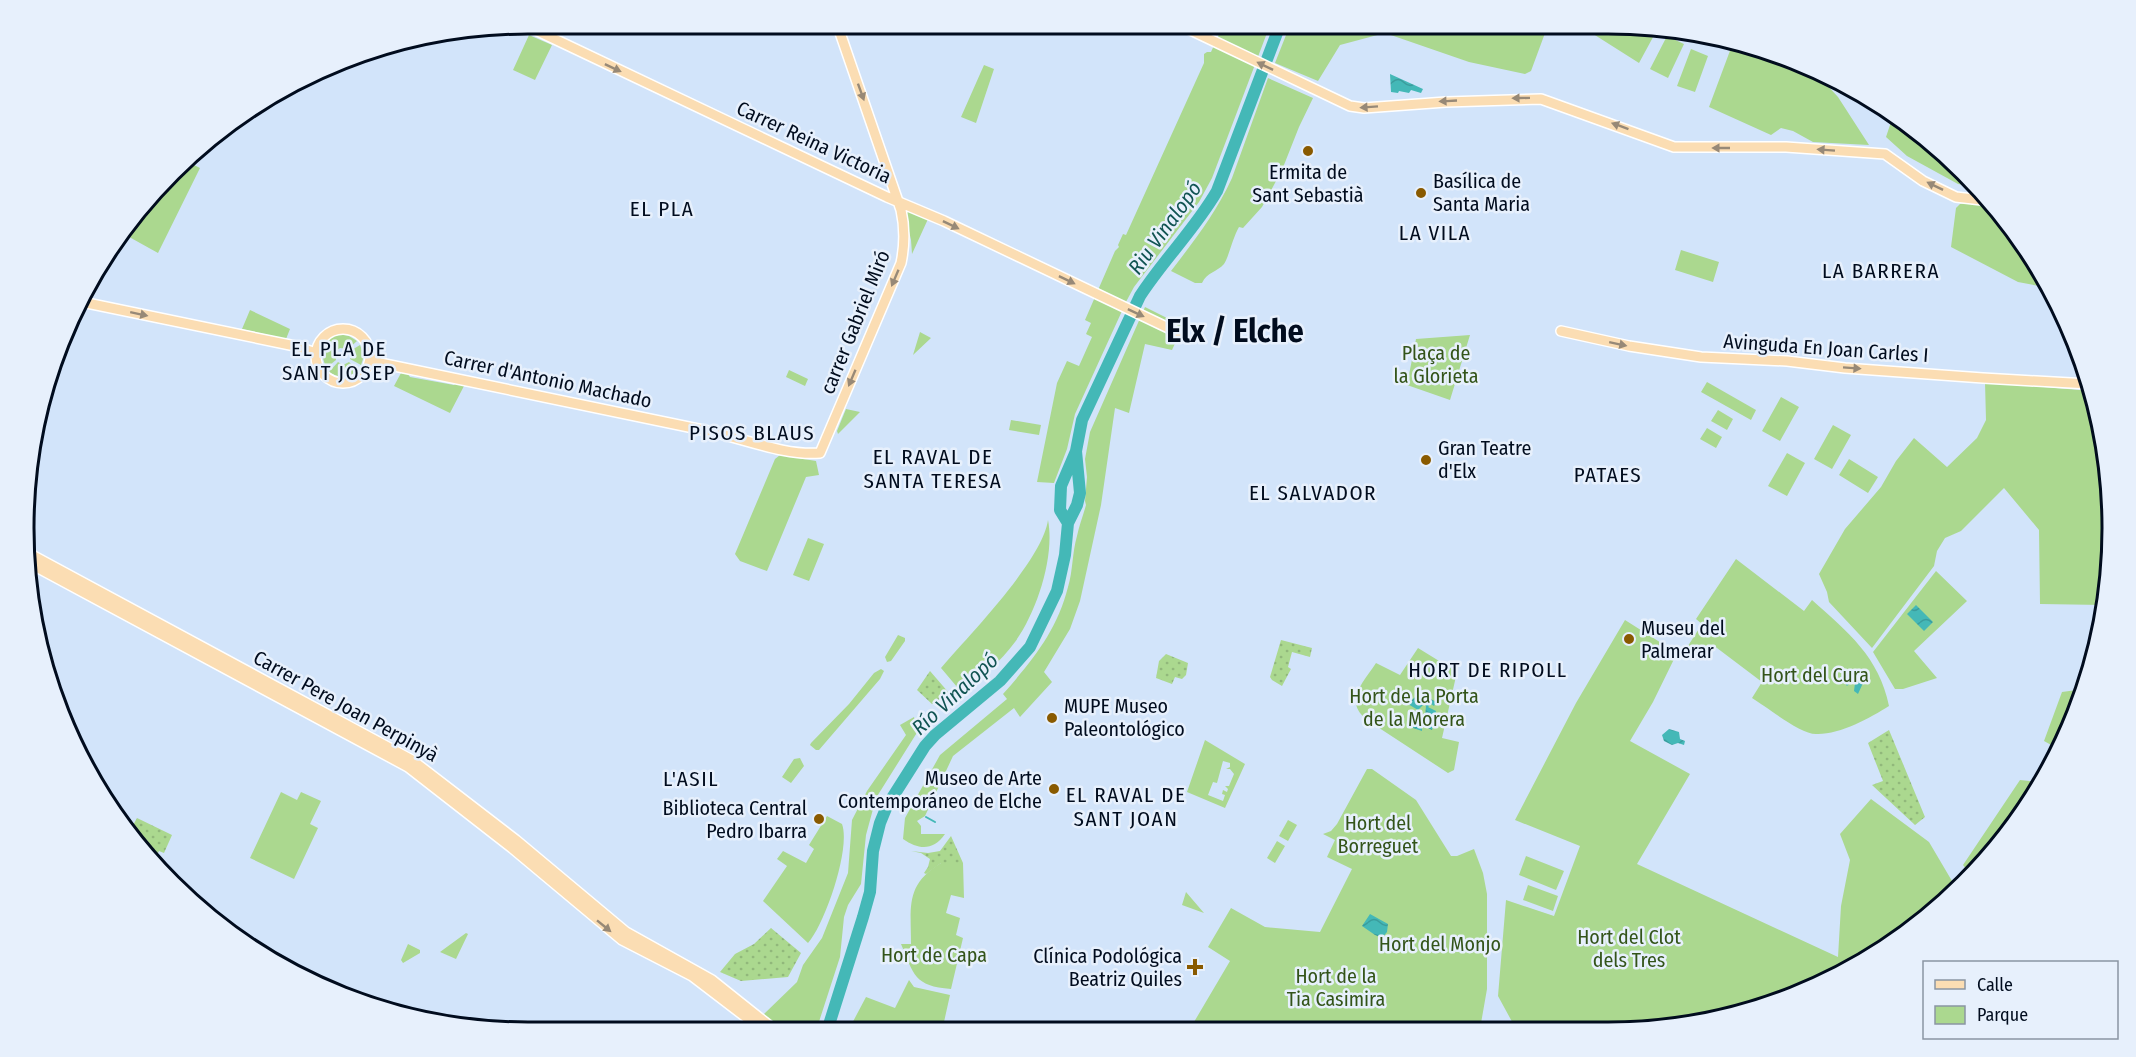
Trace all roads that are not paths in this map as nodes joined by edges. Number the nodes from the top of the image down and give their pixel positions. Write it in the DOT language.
graph roads {
  1 [pos="544,34"];
  2 [pos="840,34"];
  3 [pos="1199,34"];
  4 [pos="1976,199"];
  5 [pos="898,201"];
  6 [pos="89,303"];
  7 [pos="1561,331"];
  8 [pos="1184,335"];
  9 [pos="316,353"];
  10 [pos="369,357"];
  11 [pos="2079,383"];
  12 [pos="820,453"];
  13 [pos="36,557"];
  14 [pos="37,567"];
  15 [pos="739,1005"];
  16 [pos="755,1022"];
  17 [pos="763,1022"];
  1 -- 5 [label="main road, Carrer Reina Victoria, one-way"];
  2 -- 5 [label="main road, carrer Gabriel Miró, one-way"];
  4 -- 3 [label="main road, one-way"];
  5 -- 8 [label="main road, Carrer Reina Victoria, one-way"];
  5 -- 12 [label="main road, carrer Gabriel Miró, one-way"];
  6 -- 9 [label="main road, one-way"];
  7 -- 11 [label="main road, Avinguda En Joan Carles I, one-way"];
  9 -- 10 [label="main road"];
  9 -- 10 [label="main road"];
  10 -- 12 [label="main road, Carrer d'Antonio Machado"];
  13 -- 15 [label="main road, Carrer Pere Joan Perpinyà"];
  14 -- 15 [label="main road, Carrer Pere Joan Perpinyà, one-way"];
  15 -- 16 [label="main road"];
  15 -- 17 [label="main road"];
}
